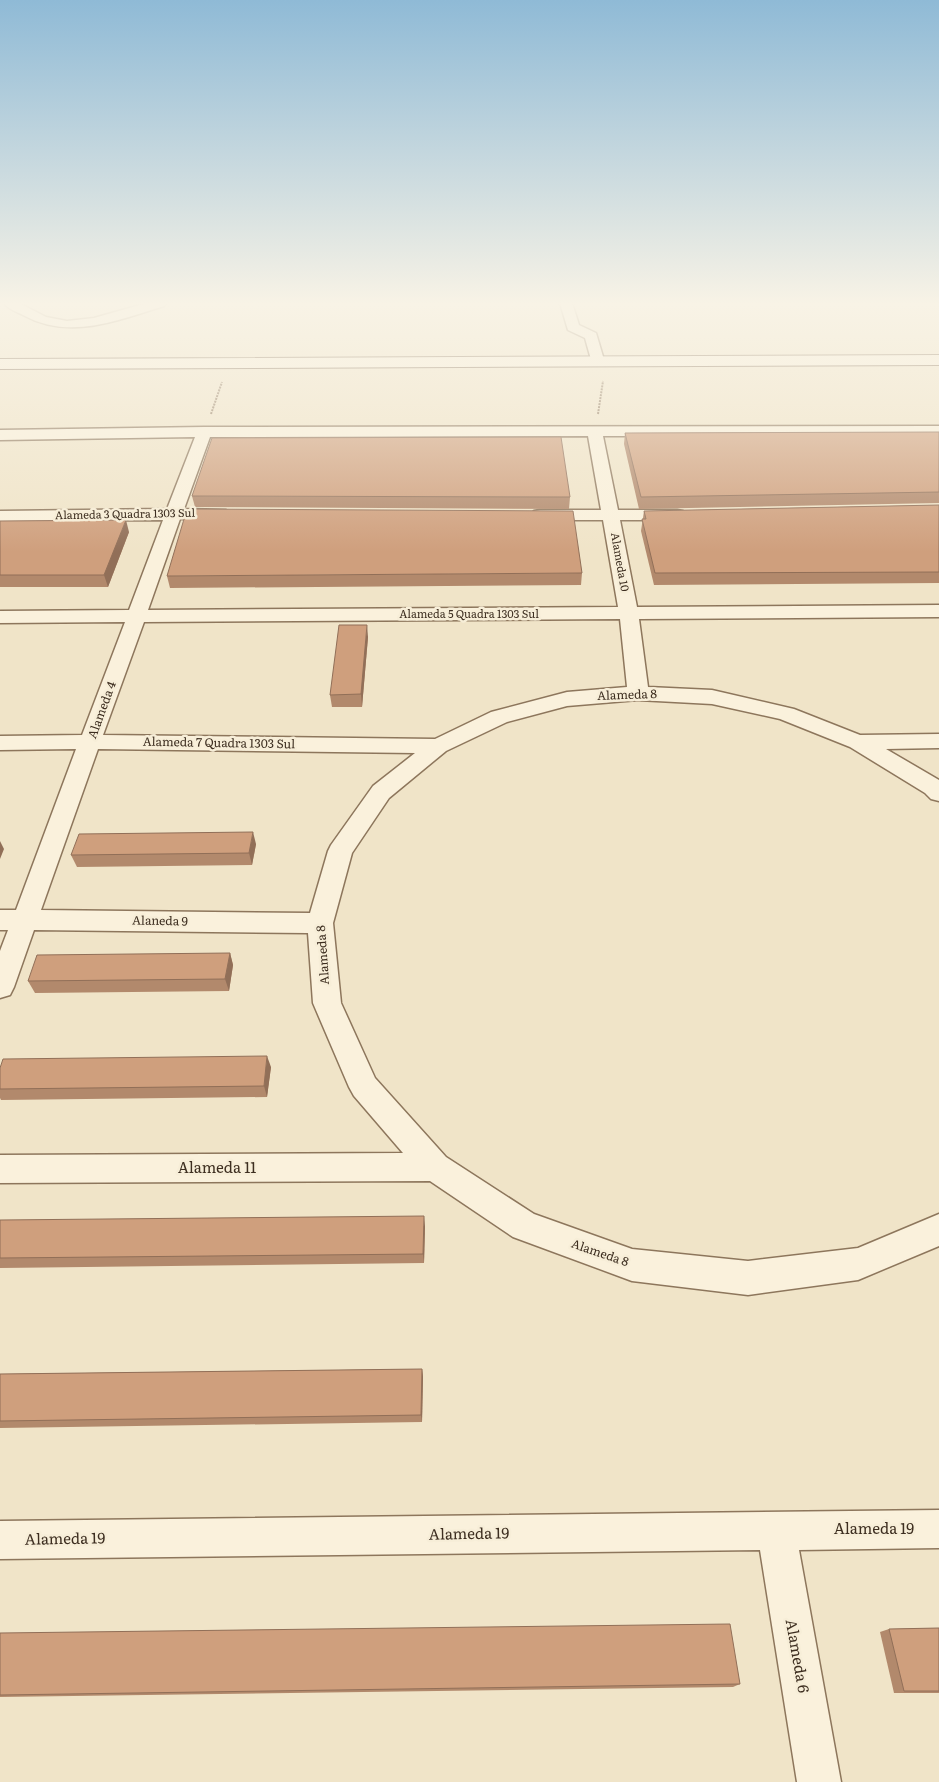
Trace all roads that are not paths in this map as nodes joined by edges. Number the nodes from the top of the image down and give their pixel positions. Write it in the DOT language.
graph roads {
  1 [pos="204,432"];
  2 [pos="595,432"];
  3 [pos="939,432"];
  4 [pos="0,435"];
  5 [pos="175,514"];
  6 [pos="235,514"];
  7 [pos="691,514"];
  8 [pos="522,515"];
  9 [pos="0,516"];
  10 [pos="612,516"];
  11 [pos="939,611"];
  12 [pos="629,613"];
  13 [pos="138,615"];
  14 [pos="0,617"];
  15 [pos="638,692"];
  16 [pos="939,741"];
  17 [pos="90,742"];
  18 [pos="858,742"];
  19 [pos="0,743"];
  20 [pos="438,746"];
  21 [pos="939,793"];
  22 [pos="0,920"];
  23 [pos="25,920"];
  24 [pos="320,923"];
  25 [pos="0,987"];
  26 [pos="435,1167"];
  27 [pos="0,1170"];
  28 [pos="939,1230"];
  29 [pos="939,1529"];
  30 [pos="776,1530"];
  31 [pos="0,1540"];
  32 [pos="819,1782"];
  1 -- 2 [label="street"];
  1 -- 4 [label="street"];
  1 -- 5 [label="street, Alameda 4"];
  2 -- 3 [label="street"];
  2 -- 10 [label="street, Alameda 10"];
  5 -- 6 [label="street, Alameda 3 Quadra 1303 Sul"];
  5 -- 9 [label="street, Alameda 3 Quadra 1303 Sul"];
  5 -- 13 [label="street, Alameda 4"];
  7 -- 10 [label="street"];
  8 -- 10 [label="street"];
  10 -- 12 [label="street, Alameda 10"];
  11 -- 12 [label="street, Alameda 5 Quadra 1303 Sul"];
  12 -- 13 [label="street, Alameda 5 Quadra 1303 Sul"];
  12 -- 15 [label="street, Alameda 10"];
  13 -- 14 [label="street, Alameda 5 Quadra 1303 Sul"];
  13 -- 17 [label="street, Alameda 4"];
  15 -- 18 [label="street, Alameda 8"];
  15 -- 20 [label="street, Alameda 8"];
  16 -- 18 [label="street"];
  17 -- 19 [label="street, Alameda 7 Quadra 1303 Sul"];
  17 -- 20 [label="street, Alameda 7 Quadra 1303 Sul"];
  17 -- 23 [label="street, Alameda 4"];
  18 -- 21 [label="street, Alameda 8"];
  20 -- 24 [label="street, Alameda 8"];
  22 -- 23 [label="street, Alaneda 9"];
  23 -- 24 [label="street, Alaneda 9"];
  23 -- 25 [label="street, Alameda 4"];
  24 -- 26 [label="street, Alameda 8"];
  26 -- 27 [label="street, Alameda 11"];
  26 -- 28 [label="street, Alameda 8"];
  29 -- 30 [label="street, Alameda 19"];
  30 -- 31 [label="street, Alameda 19"];
  30 -- 32 [label="street, Alameda 6"];
}
